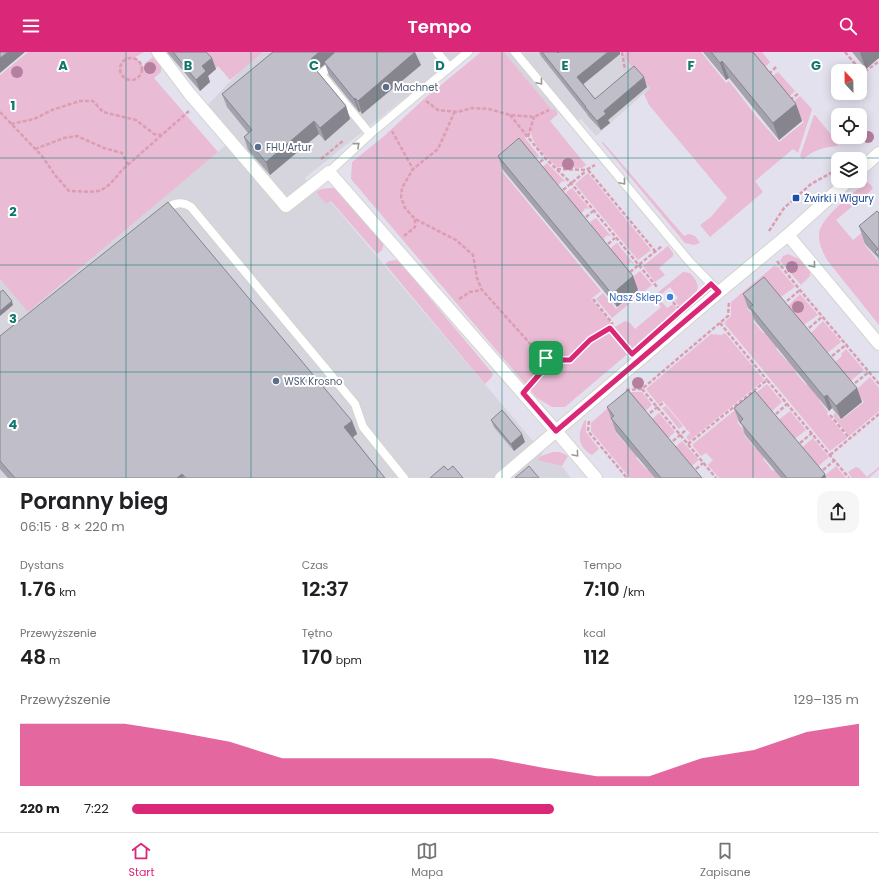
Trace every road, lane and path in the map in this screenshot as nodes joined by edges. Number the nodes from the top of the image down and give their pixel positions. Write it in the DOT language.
graph roads {
  1 [pos="158,52"];
  2 [pos="347,52"];
  3 [pos="438,52"];
  4 [pos="468,52"];
  5 [pos="515,52"];
  6 [pos="622,52"];
  7 [pos="845,52"];
  8 [pos="878,62"];
  9 [pos="854,64"];
  10 [pos="777,66"];
  11 [pos="450,67"];
  12 [pos="625,70"];
  13 [pos="867,70"];
  14 [pos="765,77"];
  15 [pos="138,78"];
  16 [pos="799,93"];
  17 [pos="424,99"];
  18 [pos="198,103"];
  19 [pos="787,103"];
  20 [pos="559,105"];
  21 [pos="0,112"];
  22 [pos="455,112"];
  23 [pos="510,115"];
  24 [pos="534,117"];
  25 [pos="11,124"];
  26 [pos="363,124"];
  27 [pos="390,127"];
  28 [pos="370,134"];
  29 [pos="161,136"];
  30 [pos="528,138"];
  31 [pos="35,149"];
  32 [pos="879,153"];
  33 [pos="545,158"];
  34 [pos="604,158"];
  35 [pos="319,161"];
  36 [pos="540,162"];
  37 [pos="867,164"];
  38 [pos="128,165"];
  39 [pos="413,169"];
  40 [pos="557,169"];
  41 [pos="587,170"];
  42 [pos="328,172"];
  43 [pos="831,173"];
  44 [pos="571,183"];
  45 [pos="840,188"];
  46 [pos="563,190"];
  47 [pos="593,211"];
  48 [pos="158,215"];
  49 [pos="586,217"];
  50 [pos="415,219"];
  51 [pos="768,233"];
  52 [pos="788,235"];
  53 [pos="404,236"];
  54 [pos="615,238"];
  55 [pos="670,239"];
  56 [pos="608,244"];
  57 [pos="655,251"];
  58 [pos="771,265"];
  59 [pos="638,266"];
  60 [pos="630,272"];
  61 [pos="657,287"];
  62 [pos="482,290"];
  63 [pos="800,290"];
  64 [pos="719,292"];
  65 [pos="735,297"];
  66 [pos="459,299"];
  67 [pos="594,299"];
  68 [pos="787,301"];
  69 [pos="673,302"];
  70 [pos="681,311"];
  71 [pos="822,316"];
  72 [pos="720,323"];
  73 [pos="614,324"];
  74 [pos="809,328"];
  75 [pos="846,344"];
  76 [pos="879,344"];
  77 [pos="632,354"];
  78 [pos="832,356"];
  79 [pos="546,358"];
  80 [pos="869,372"];
  81 [pos="767,380"];
  82 [pos="855,383"];
  83 [pos="879,384"];
  84 [pos="642,389"];
  85 [pos="623,391"];
  86 [pos="523,393"];
  87 [pos="664,402"];
  88 [pos="787,404"];
  89 [pos="657,407"];
  90 [pos="650,413"];
  91 [pos="776,414"];
  92 [pos="879,414"];
  93 [pos="830,415"];
  94 [pos="594,416"];
  95 [pos="687,429"];
  96 [pos="556,431"];
  97 [pos="812,433"];
  98 [pos="680,435"];
  99 [pos="850,439"];
  100 [pos="673,441"];
  101 [pos="800,443"];
  102 [pos="688,444"];
  103 [pos="830,455"];
  104 [pos="835,460"];
  105 [pos="703,463"];
  106 [pos="696,469"];
  107 [pos="823,470"];
  108 [pos="404,478"];
  109 [pos="501,478"];
  110 [pos="596,478"];
  111 [pos="627,478"];
  112 [pos="716,478"];
  113 [pos="849,478"];
  1 -- 18 [label="street"];
  2 -- 26 [label="lane"];
  3 -- 11 [label="lane"];
  4 -- 11 [label="lane"];
  5 -- 20 [label="lane, one-way"];
  6 -- 12 [label="path"];
  7 -- 9 [label="path"];
  8 -- 13 [label="path"];
  10 -- 14 [label="path"];
  11 -- 28 [label="lane"];
  15 -- 15 [label="path"];
  16 -- 19 [label="path"];
  17 -- 22 [label="path"];
  18 -- 29 [label="path"];
  18 -- 42 [label="street"];
  20 -- 24 [label="path"];
  20 -- 34 [label="lane"];
  21 -- 25 [label="path"];
  22 -- 23 [label="path"];
  22 -- 39 [label="path"];
  23 -- 24 [label="path"];
  23 -- 30 [label="path"];
  24 -- 30 [label="path"];
  25 -- 29 [label="path"];
  25 -- 31 [label="path"];
  26 -- 28 [label="lane"];
  26 -- 35 [label="path"];
  27 -- 39 [label="path"];
  42 -- 28 [label="lane, one-way"];
  29 -- 38 [label="path"];
  30 -- 33 [label="path"];
  31 -- 38 [label="path"];
  31 -- 38 [label="path"];
  32 -- 37 [label="street"];
  33 -- 36 [label="path"];
  33 -- 40 [label="path"];
  34 -- 41 [label="path"];
  34 -- 55 [label="lane, one-way"];
  39 -- 50 [label="path"];
  40 -- 41 [label="path"];
  40 -- 44 [label="path"];
  41 -- 44 [label="path"];
  41 -- 57 [label="path"];
  42 -- 86 [label="street"];
  43 -- 51 [label="path"];
  44 -- 46 [label="path"];
  44 -- 47 [label="path"];
  45 -- 52 [label="street"];
  47 -- 49 [label="path"];
  47 -- 54 [label="path"];
  48 -- 108 [label="lane"];
  50 -- 53 [label="path"];
  50 -- 62 [label="path"];
  52 -- 64 [label="street"];
  52 -- 76 [label="street, one-way"];
  54 -- 56 [label="path"];
  54 -- 59 [label="path"];
  55 -- 57 [label="path"];
  55 -- 64 [label="lane"];
  57 -- 59 [label="path"];
  58 -- 63 [label="path"];
  59 -- 60 [label="path"];
  59 -- 61 [label="path"];
  62 -- 66 [label="path"];
  62 -- 79 [label="path"];
  63 -- 68 [label="path"];
  63 -- 71 [label="path"];
  64 -- 96 [label="street"];
  65 -- 72 [label="path"];
  67 -- 73 [label="path"];
  69 -- 70 [label="path"];
  71 -- 74 [label="path"];
  71 -- 75 [label="path"];
  72 -- 81 [label="path"];
  72 -- 84 [label="path"];
  75 -- 78 [label="path"];
  75 -- 80 [label="path"];
  77 -- 79 [label="path"];
  79 -- 86 [label="path"];
  80 -- 82 [label="path"];
  80 -- 83 [label="path"];
  81 -- 88 [label="path"];
  81 -- 102 [label="path"];
  84 -- 85 [label="path"];
  84 -- 89 [label="path"];
  86 -- 96 [label="street"];
  87 -- 89 [label="path"];
  88 -- 91 [label="path"];
  88 -- 97 [label="path"];
  89 -- 90 [label="path"];
  89 -- 98 [label="path"];
  92 -- 99 [label="path"];
  93 -- 99 [label="path"];
  94 -- 111 [label="path"];
  95 -- 98 [label="path"];
  96 -- 109 [label="street"];
  96 -- 110 [label="street, one-way"];
  97 -- 101 [label="path"];
  97 -- 103 [label="path"];
  98 -- 100 [label="path"];
  98 -- 102 [label="path"];
  99 -- 103 [label="path"];
  102 -- 105 [label="path"];
  103 -- 104 [label="path"];
  104 -- 107 [label="path"];
  104 -- 113 [label="path"];
  105 -- 106 [label="path"];
  105 -- 112 [label="path"];
}
